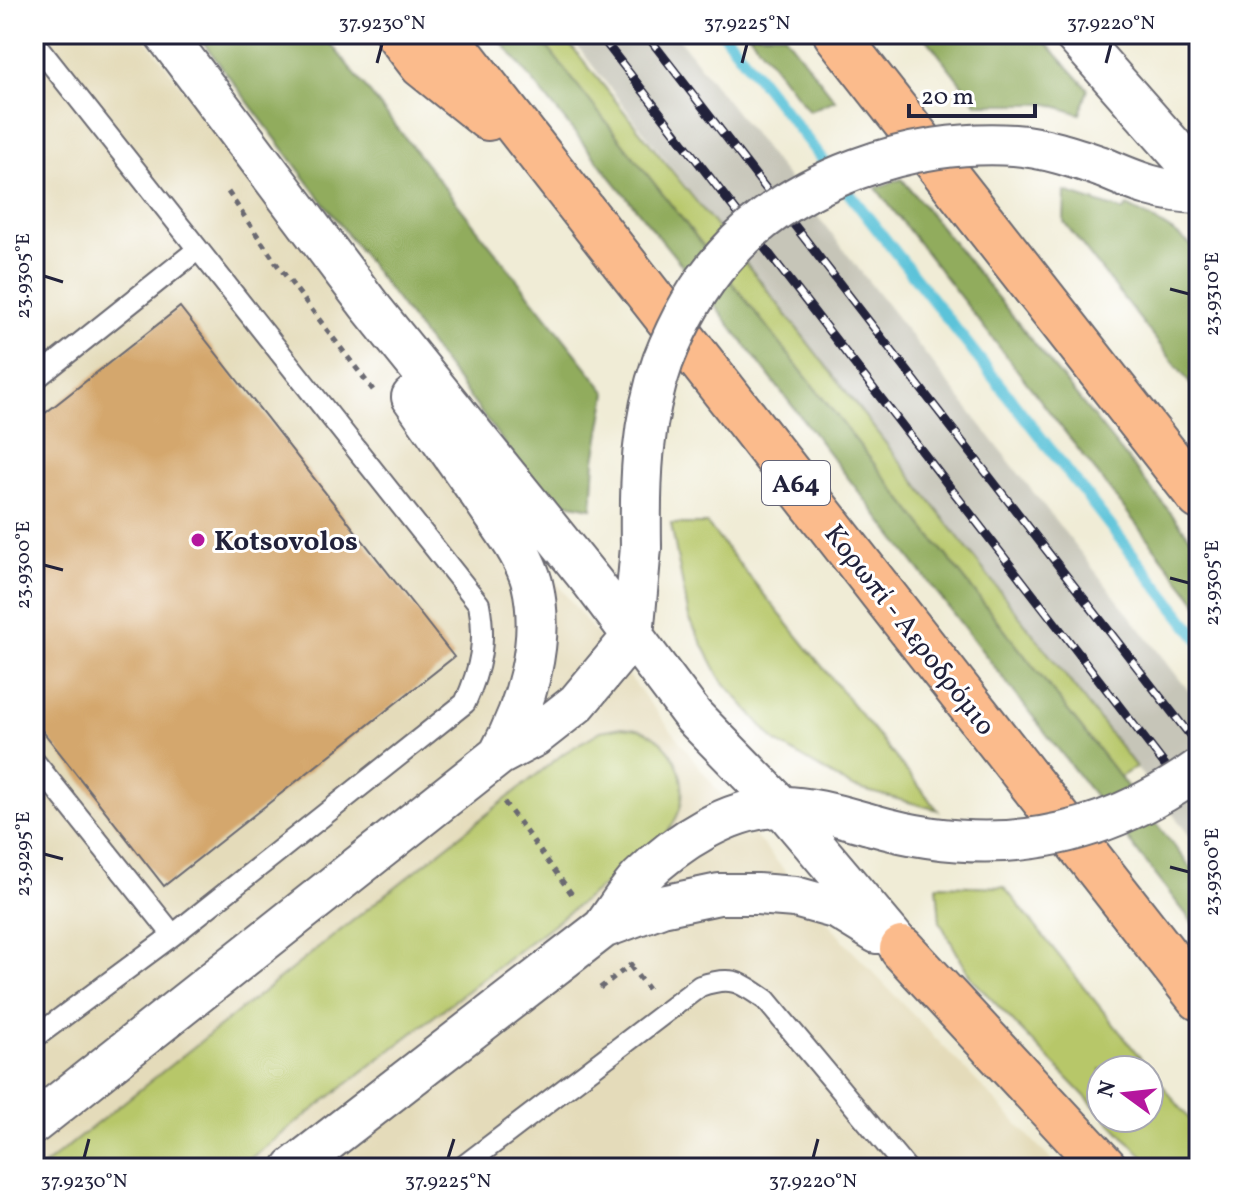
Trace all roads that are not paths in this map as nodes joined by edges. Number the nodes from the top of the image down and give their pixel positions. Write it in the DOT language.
graph roads {
  1 [pos="165,34"];
  2 [pos="398,34"];
  3 [pos="445,34"];
  4 [pos="836,34"];
  5 [pos="1074,34"];
  6 [pos="1192,34"];
  7 [pos="34,42"];
  8 [pos="1199,43"];
  9 [pos="546,164"];
  10 [pos="1199,176"];
  11 [pos="1199,193"];
  12 [pos="197,250"];
  13 [pos="369,305"];
  14 [pos="34,380"];
  15 [pos="1199,497"];
  16 [pos="633,636"];
  17 [pos="499,755"];
  18 [pos="34,761"];
  19 [pos="1199,769"];
  20 [pos="782,807"];
  21 [pos="591,916"];
  22 [pos="173,935"];
  23 [pos="902,949"];
  24 [pos="1199,998"];
  25 [pos="34,1038"];
  26 [pos="34,1123"];
  27 [pos="293,1168"];
  28 [pos="461,1168"];
  29 [pos="906,1168"];
  30 [pos="1105,1168"];
  1 -- 13 [label="street"];
  2 -- 9 [label="highway"];
  3 -- 9 [label="highway, Κορωπί - Αεροδρόμιο / Α64"];
  4 -- 15 [label="highway"];
  5 -- 10 [label="street"];
  6 -- 8 [label="lane"];
  7 -- 12 [label="lane"];
  9 -- 24 [label="highway, Κορωπί - Αεροδρόμιο / Α64"];
  11 -- 16 [label="street, bridge"];
  12 -- 14 [label="lane"];
  12 -- 22 [label="lane"];
  13 -- 16 [label="street"];
  13 -- 17 [label="street"];
  16 -- 17 [label="street"];
  16 -- 20 [label="street"];
  17 -- 26 [label="street"];
  18 -- 22 [label="lane"];
  19 -- 20 [label="street, bridge"];
  20 -- 21 [label="street"];
  20 -- 23 [label="street"];
  21 -- 23 [label="street"];
  21 -- 27 [label="street"];
  22 -- 25 [label="lane"];
  23 -- 30 [label="highway"];
  28 -- 29 [label="lane"];
}
